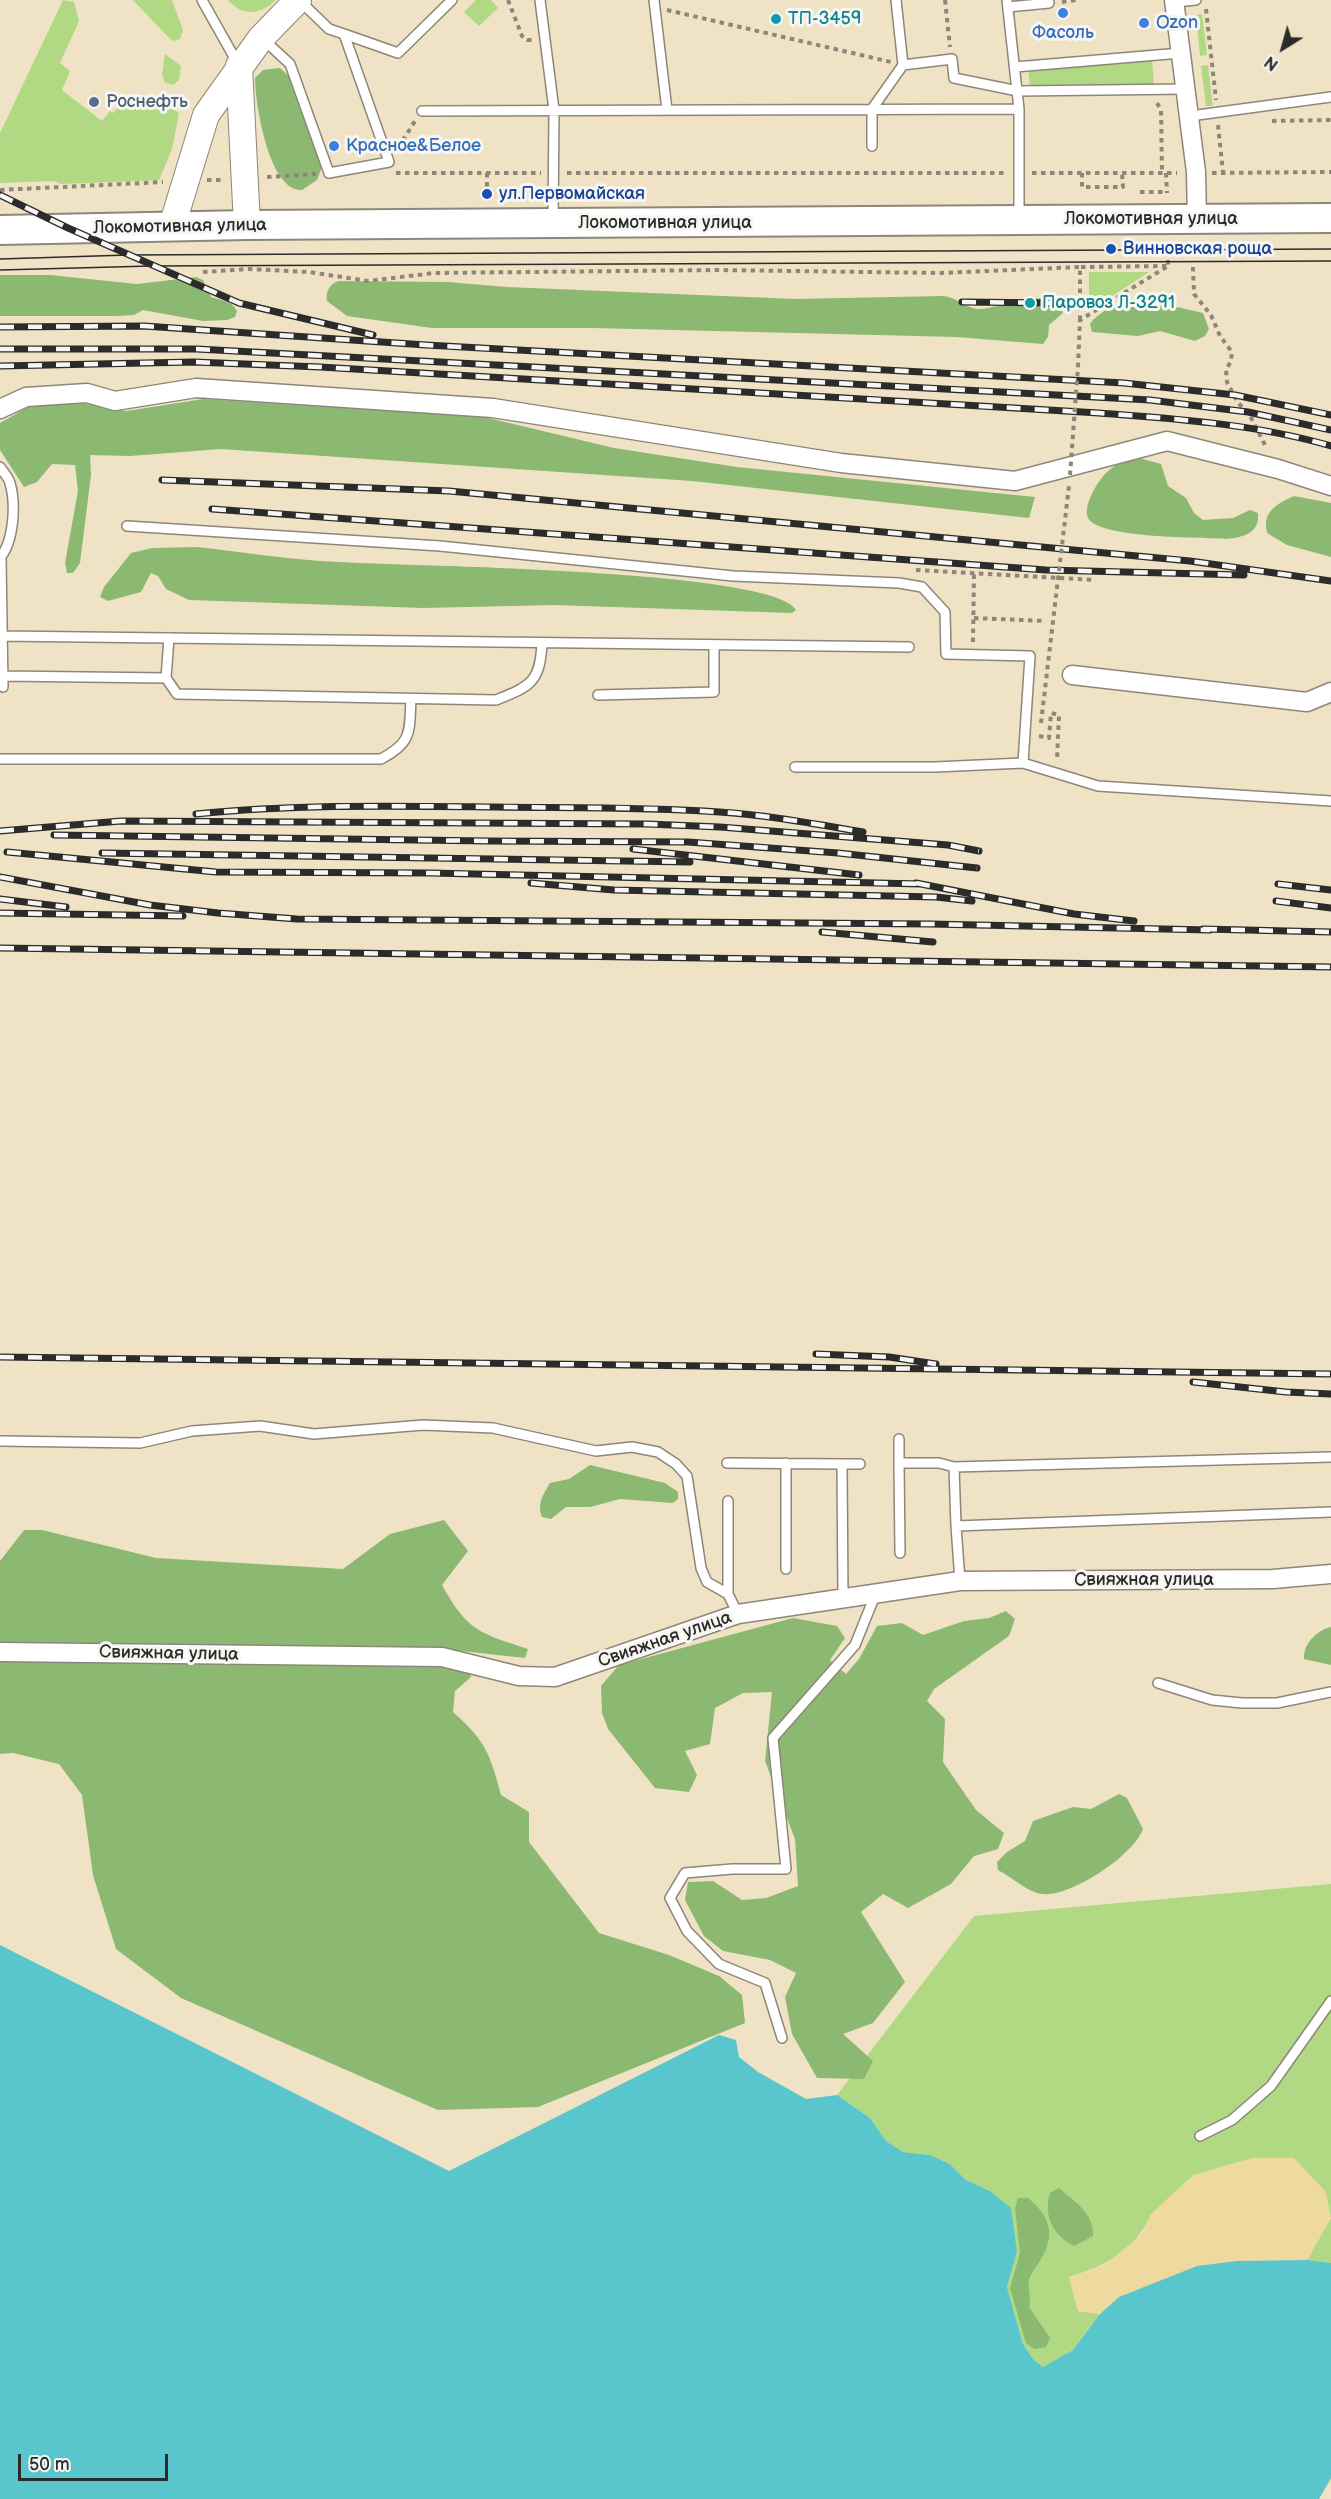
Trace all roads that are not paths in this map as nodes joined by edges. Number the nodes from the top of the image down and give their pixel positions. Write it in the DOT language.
graph roads {
  1 [pos="202,0"];
  2 [pos="299,0"];
  3 [pos="452,0"];
  4 [pos="540,0"];
  5 [pos="896,0"];
  6 [pos="1048,0"];
  7 [pos="1196,0"];
  8 [pos="1175,1"];
  9 [pos="655,3"];
  10 [pos="1008,4"];
  11 [pos="344,34"];
  12 [pos="261,38"];
  13 [pos="1181,52"];
  14 [pos="903,65"];
  15 [pos="239,66"];
  16 [pos="1015,67"];
  17 [pos="1186,89"];
  18 [pos="1018,91"];
  19 [pos="1331,97"];
  20 [pos="1019,109"];
  21 [pos="554,110"];
  22 [pos="667,110"];
  23 [pos="872,110"];
  24 [pos="422,111"];
  25 [pos="1190,116"];
  26 [pos="872,146"];
  27 [pos="1331,218"];
  28 [pos="1197,219"];
  29 [pos="1019,220"];
  30 [pos="553,224"];
  31 [pos="248,225"];
  32 [pos="172,226"];
  33 [pos="0,230"];
  34 [pos="0,409"];
  35 [pos="0,467"];
  36 [pos="1331,486"];
  37 [pos="127,526"];
  38 [pos="1,558"];
  39 [pos="2,636"];
  40 [pos="169,639"];
  41 [pos="542,644"];
  42 [pos="714,645"];
  43 [pos="909,647"];
  44 [pos="1072,675"];
  45 [pos="3,676"];
  46 [pos="166,678"];
  47 [pos="3,687"];
  48 [pos="1331,692"];
  49 [pos="598,695"];
  50 [pos="411,699"];
  51 [pos="0,759"];
  52 [pos="1023,763"];
  53 [pos="795,767"];
  54 [pos="1331,801"];
  55 [pos="899,1439"];
  56 [pos="0,1441"];
  57 [pos="1331,1457"];
  58 [pos="727,1463"];
  59 [pos="786,1463"];
  60 [pos="899,1463"];
  61 [pos="842,1464"];
  62 [pos="860,1464"];
  63 [pos="954,1467"];
  64 [pos="728,1501"];
  65 [pos="1331,1512"];
  66 [pos="956,1526"];
  67 [pos="900,1553"];
  68 [pos="786,1569"];
  69 [pos="1331,1574"];
  70 [pos="960,1581"];
  71 [pos="876,1593"];
  72 [pos="728,1594"];
  73 [pos="843,1598"];
  74 [pos="738,1614"];
  75 [pos="0,1652"];
  76 [pos="1158,1683"];
  77 [pos="1331,1692"];
  78 [pos="1331,2001"];
  79 [pos="782,2038"];
  80 [pos="1200,2136"];
  1 -- 15 [label="lane"];
  2 -- 11 [label="lane"];
  2 -- 12 [label="main road"];
  3 -- 11 [label="lane"];
  4 -- 21 [label="lane"];
  5 -- 14 [label="lane"];
  6 -- 10 [label="lane"];
  7 -- 8 [label="lane"];
  8 -- 13 [label="street"];
  9 -- 22 [label="lane"];
  10 -- 16 [label="lane"];
  11 -- 12 [label="lane"];
  12 -- 15 [label="main road"];
  13 -- 16 [label="lane"];
  13 -- 17 [label="street"];
  14 -- 18 [label="lane"];
  14 -- 23 [label="lane"];
  15 -- 31 [label="main road"];
  15 -- 32 [label="main road"];
  16 -- 18 [label="lane"];
  17 -- 18 [label="lane"];
  17 -- 25 [label="street"];
  18 -- 20 [label="lane"];
  19 -- 25 [label="lane"];
  20 -- 23 [label="lane"];
  20 -- 29 [label="lane"];
  21 -- 22 [label="lane"];
  21 -- 24 [label="lane"];
  21 -- 30 [label="lane"];
  22 -- 23 [label="lane"];
  23 -- 26 [label="lane"];
  25 -- 28 [label="street"];
  27 -- 28 [label="main road, Локомотивная улица"];
  28 -- 29 [label="main road, Локомотивная улица"];
  29 -- 30 [label="main road, Локомотивная улица"];
  30 -- 31 [label="main road, Локомотивная улица"];
  31 -- 32 [label="main road, Локомотивная улица"];
  32 -- 33 [label="main road, Локомотивная улица"];
  34 -- 36 [label="street"];
  35 -- 38 [label="lane"];
  37 -- 52 [label="lane"];
  38 -- 39 [label="lane"];
  39 -- 40 [label="lane"];
  39 -- 45 [label="lane"];
  40 -- 41 [label="lane"];
  40 -- 46 [label="lane"];
  41 -- 42 [label="lane"];
  41 -- 50 [label="lane"];
  42 -- 43 [label="lane"];
  42 -- 49 [label="lane"];
  44 -- 48 [label="street"];
  45 -- 46 [label="lane"];
  45 -- 47 [label="lane"];
  46 -- 50 [label="lane"];
  50 -- 51 [label="lane"];
  52 -- 53 [label="lane"];
  52 -- 54 [label="lane"];
  55 -- 60 [label="lane"];
  56 -- 72 [label="lane"];
  57 -- 63 [label="lane"];
  58 -- 59 [label="lane"];
  59 -- 61 [label="lane"];
  59 -- 68 [label="lane"];
  60 -- 63 [label="lane"];
  60 -- 67 [label="lane"];
  61 -- 62 [label="lane"];
  61 -- 73 [label="lane"];
  63 -- 66 [label="lane"];
  64 -- 72 [label="lane"];
  65 -- 66 [label="lane"];
  66 -- 70 [label="lane"];
  69 -- 70 [label="street, Свияжная улица"];
  70 -- 71 [label="street, Свияжная улица"];
  71 -- 73 [label="street, Свияжная улица"];
  71 -- 79 [label="lane"];
  72 -- 74 [label="lane"];
  73 -- 74 [label="street, Свияжная улица"];
  74 -- 75 [label="street, Свияжная улица"];
  76 -- 77 [label="lane"];
  78 -- 80 [label="lane"];
}
